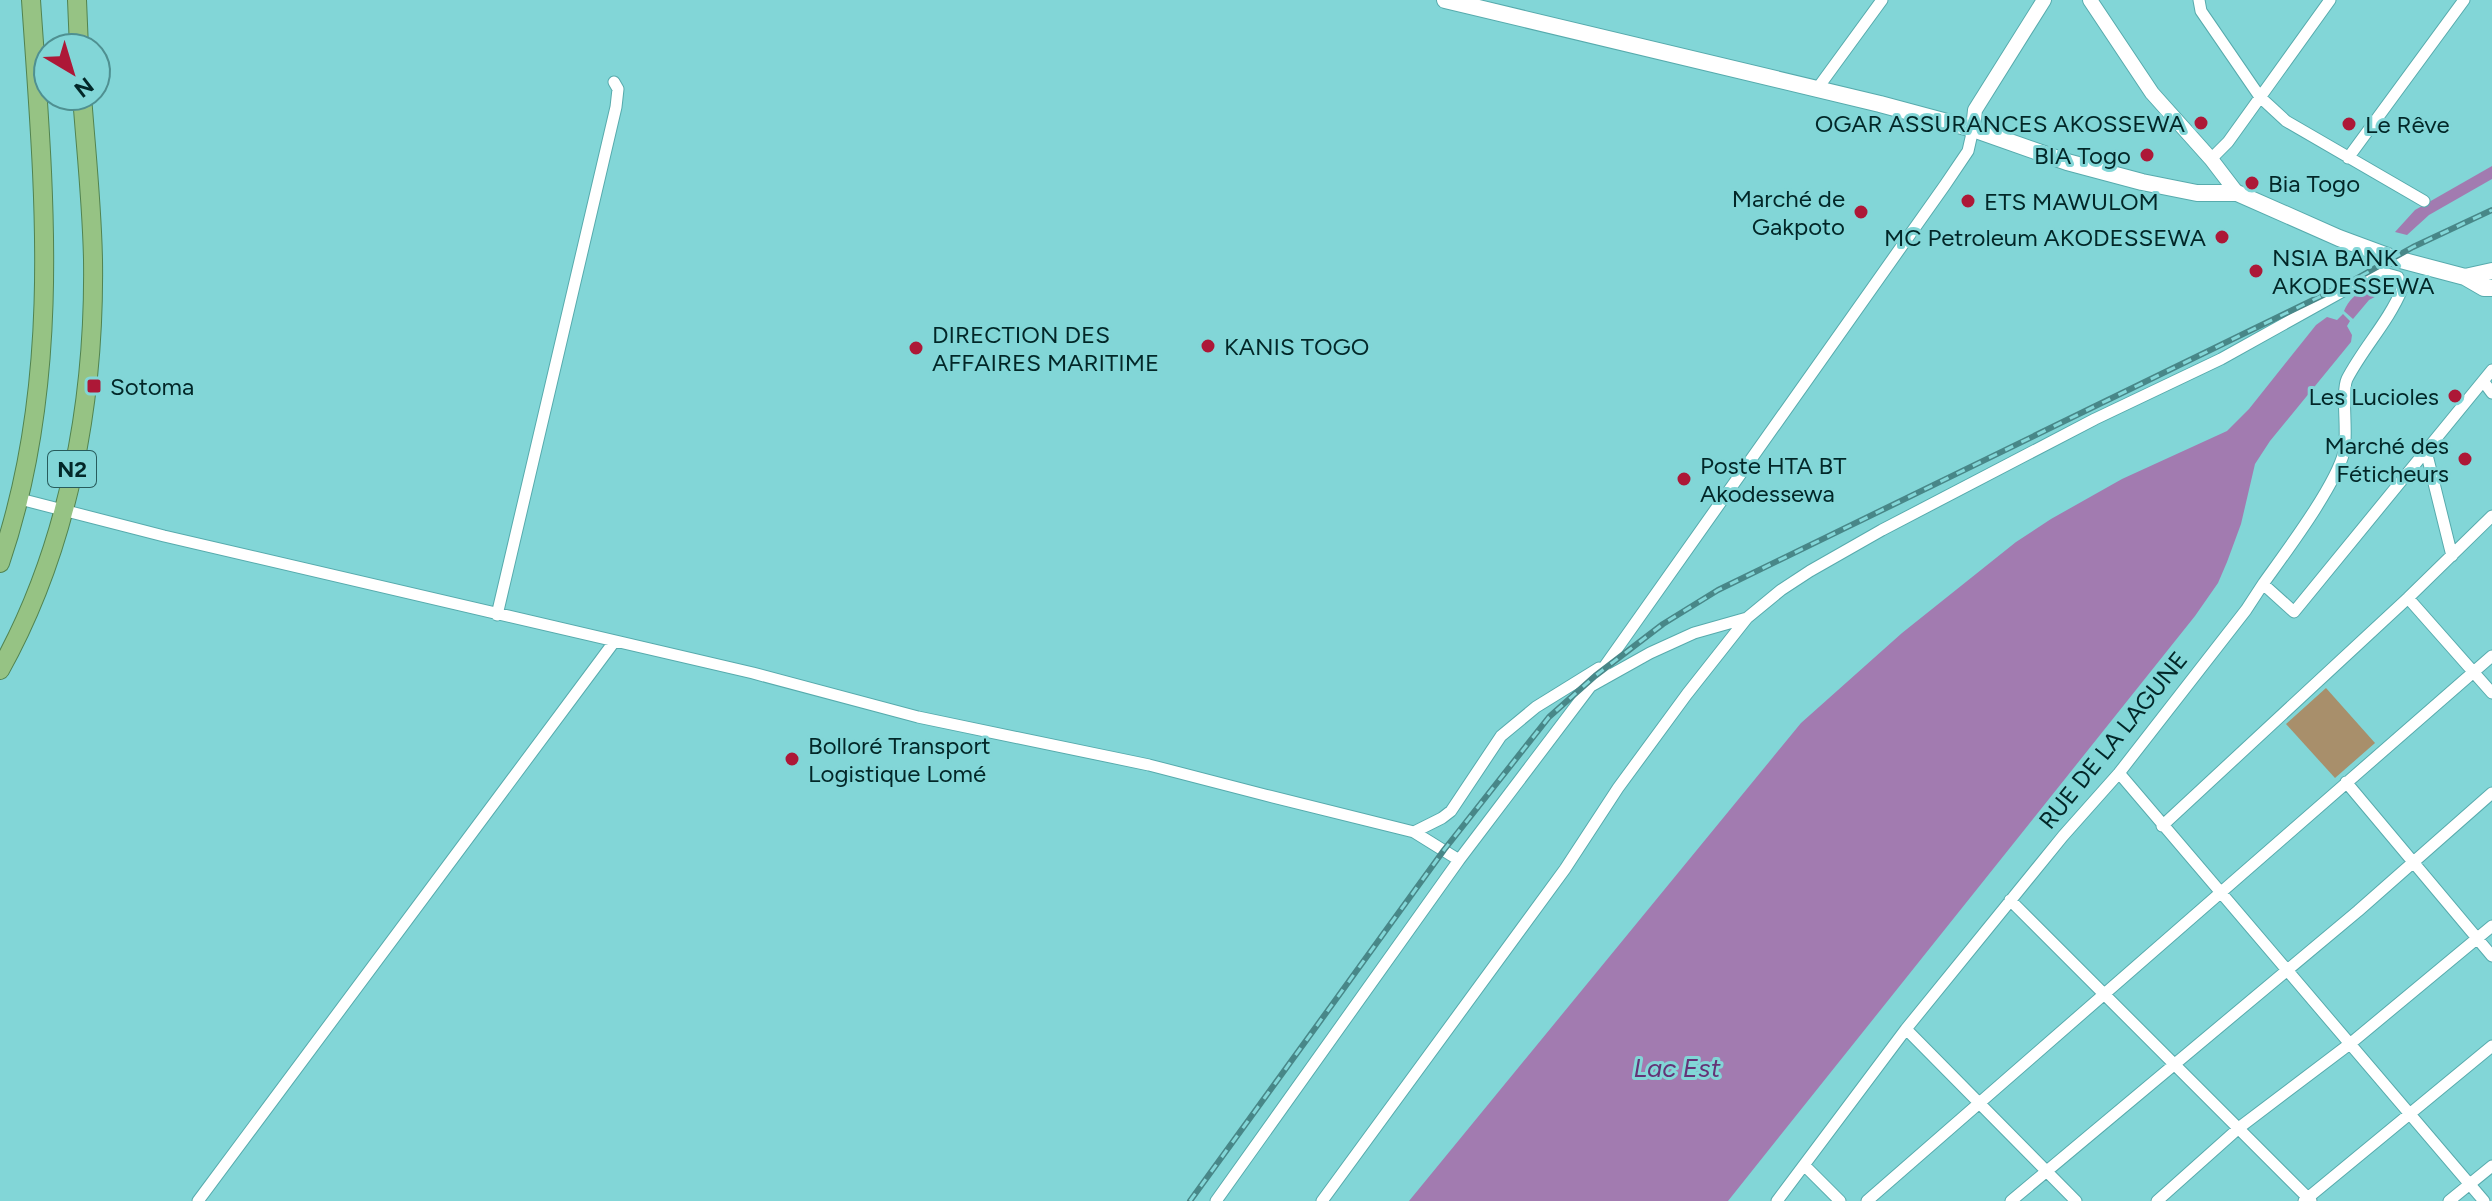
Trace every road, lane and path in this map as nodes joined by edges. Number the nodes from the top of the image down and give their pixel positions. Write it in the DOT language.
graph roads {
  1 [pos="31,0"];
  2 [pos="77,0"];
  3 [pos="1445,0"];
  4 [pos="1882,0"];
  5 [pos="2044,0"];
  6 [pos="2090,0"];
  7 [pos="2199,0"];
  8 [pos="2330,0"];
  9 [pos="2464,0"];
  10 [pos="78,32"];
  11 [pos="614,82"];
  12 [pos="1817,89"];
  13 [pos="2260,97"];
  14 [pos="83,112"];
  15 [pos="1973,129"];
  16 [pos="2348,158"];
  17 [pos="2211,159"];
  18 [pos="2237,193"];
  19 [pos="2424,201"];
  20 [pos="2394,262"];
  21 [pos="2492,271"];
  22 [pos="2465,277"];
  23 [pos="2492,288"];
  24 [pos="2492,370"];
  25 [pos="2483,381"];
  26 [pos="2492,393"];
  27 [pos="2426,451"];
  28 [pos="20,499"];
  29 [pos="62,509"];
  30 [pos="2492,516"];
  31 [pos="2452,556"];
  32 [pos="0,563"];
  33 [pos="2263,584"];
  34 [pos="2408,598"];
  35 [pos="497,615"];
  36 [pos="1747,618"];
  37 [pos="614,642"];
  38 [pos="2492,656"];
  39 [pos="1606,662"];
  40 [pos="0,670"];
  41 [pos="2473,672"];
  42 [pos="1590,687"];
  43 [pos="2492,693"];
  44 [pos="2119,773"];
  45 [pos="2346,782"];
  46 [pos="2492,793"];
  47 [pos="2162,826"];
  48 [pos="1414,832"];
  49 [pos="1459,860"];
  50 [pos="2412,863"];
  51 [pos="2220,892"];
  52 [pos="2010,900"];
  53 [pos="2492,926"];
  54 [pos="2477,939"];
  55 [pos="2492,956"];
  56 [pos="2287,971"];
  57 [pos="2103,994"];
  58 [pos="1906,1029"];
  59 [pos="2351,1043"];
  60 [pos="2492,1046"];
  61 [pos="2176,1066"];
  62 [pos="1978,1103"];
  63 [pos="2410,1114"];
  64 [pos="2240,1127"];
  65 [pos="1804,1165"];
  66 [pos="2492,1166"];
  67 [pos="2047,1172"];
  68 [pos="2469,1184"];
  69 [pos="2308,1200"];
  70 [pos="198,1201"];
  71 [pos="1216,1201"];
  72 [pos="1322,1201"];
  73 [pos="1777,1201"];
  74 [pos="1840,1201"];
  75 [pos="1867,1201"];
  76 [pos="2011,1201"];
  77 [pos="2076,1201"];
  78 [pos="2157,1201"];
  79 [pos="2449,1201"];
  80 [pos="2484,1201"];
  1 -- 28 [label="highway, N2"];
  2 -- 10 [label="highway"];
  3 -- 12 [label="main road"];
  4 -- 12 [label="street"];
  5 -- 15 [label="street"];
  6 -- 17 [label="street"];
  7 -- 13 [label="street"];
  8 -- 13 [label="street"];
  9 -- 16 [label="street"];
  11 -- 35 [label="street"];
  12 -- 15 [label="main road"];
  13 -- 16 [label="street"];
  13 -- 17 [label="street"];
  14 -- 29 [label="highway, N2"];
  15 -- 18 [label="main road"];
  15 -- 39 [label="street"];
  16 -- 19 [label="street"];
  17 -- 18 [label="street"];
  18 -- 20 [label="main road"];
  20 -- 22 [label="main road"];
  20 -- 33 [label="street, RUE DE LA LAGUNE"];
  20 -- 36 [label="street"];
  21 -- 22 [label="main road"];
  22 -- 23 [label="main road"];
  24 -- 25 [label="street"];
  25 -- 26 [label="street"];
  25 -- 27 [label="street"];
  27 -- 31 [label="street"];
  27 -- 33 [label="street"];
  28 -- 29 [label="street"];
  28 -- 32 [label="highway, N2"];
  29 -- 35 [label="street"];
  29 -- 40 [label="highway, N2"];
  30 -- 31 [label="street"];
  31 -- 34 [label="street"];
  33 -- 44 [label="street, RUE DE LA LAGUNE"];
  34 -- 41 [label="street"];
  34 -- 47 [label="street"];
  35 -- 37 [label="street"];
  36 -- 42 [label="street"];
  36 -- 72 [label="street"];
  37 -- 48 [label="street"];
  37 -- 70 [label="street"];
  38 -- 41 [label="street"];
  39 -- 42 [label="street"];
  39 -- 48 [label="street"];
  41 -- 43 [label="street"];
  41 -- 45 [label="street"];
  42 -- 49 [label="street"];
  44 -- 47 [label="street"];
  44 -- 52 [label="street, RUE DE LA LAGUNE"];
  45 -- 50 [label="street"];
  45 -- 51 [label="street"];
  46 -- 50 [label="street"];
  47 -- 51 [label="street"];
  48 -- 49 [label="street"];
  49 -- 71 [label="street"];
  50 -- 54 [label="street"];
  50 -- 56 [label="street"];
  51 -- 56 [label="street"];
  51 -- 57 [label="street"];
  52 -- 57 [label="street"];
  52 -- 58 [label="street, RUE DE LA LAGUNE"];
  53 -- 54 [label="street"];
  54 -- 55 [label="street"];
  54 -- 59 [label="street"];
  56 -- 59 [label="street"];
  56 -- 61 [label="street"];
  57 -- 61 [label="street"];
  57 -- 62 [label="street"];
  58 -- 62 [label="street"];
  58 -- 65 [label="street, RUE DE LA LAGUNE"];
  59 -- 63 [label="street"];
  59 -- 64 [label="street"];
  60 -- 63 [label="street"];
  61 -- 64 [label="street"];
  61 -- 67 [label="street"];
  62 -- 67 [label="street"];
  62 -- 75 [label="street"];
  63 -- 68 [label="street"];
  63 -- 69 [label="street"];
  64 -- 69 [label="street"];
  64 -- 78 [label="street"];
  65 -- 73 [label="street, RUE DE LA LAGUNE"];
  65 -- 74 [label="street"];
  66 -- 68 [label="street"];
  67 -- 76 [label="street"];
  67 -- 77 [label="street"];
  68 -- 79 [label="street"];
  68 -- 80 [label="street"];
}
